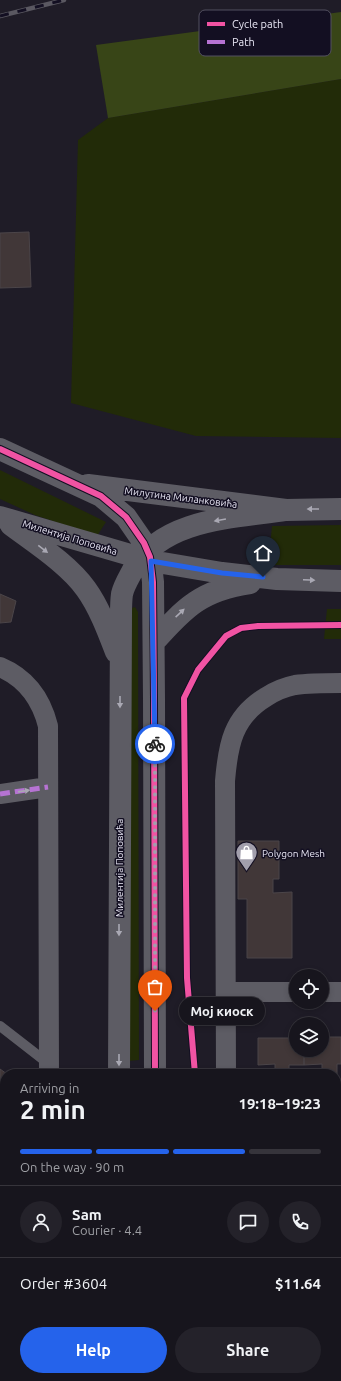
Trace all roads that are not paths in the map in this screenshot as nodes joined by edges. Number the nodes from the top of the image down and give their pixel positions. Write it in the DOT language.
graph roads {
  1 [pos="0,449"];
  2 [pos="77,483"];
  3 [pos="341,509"];
  4 [pos="286,510"];
  5 [pos="0,517"];
  6 [pos="146,557"];
  7 [pos="277,579"];
  8 [pos="341,580"];
  9 [pos="154,642"];
  10 [pos="120,663"];
  11 [pos="0,667"];
  12 [pos="341,683"];
  13 [pos="48,787"];
  14 [pos="0,794"];
  15 [pos="226,992"];
  16 [pos="289,992"];
  17 [pos="329,992"];
  18 [pos="341,992"];
  19 [pos="0,1026"];
  20 [pos="49,1069"];
  21 [pos="119,1069"];
  22 [pos="155,1069"];
  23 [pos="226,1069"];
  1 -- 2 [label="street"];
  2 -- 4 [label="street, Милутина Миланковића"];
  2 -- 6 [label="street"];
  3 -- 4 [label="street, Милутина Миланковића, one-way"];
  4 -- 6 [label="street, Милутина Миланковића, one-way"];
  5 -- 6 [label="street, Милентија Поповића"];
  5 -- 10 [label="street, one-way"];
  6 -- 7 [label="street"];
  6 -- 9 [label="street"];
  6 -- 10 [label="street, Милутина Миланковића"];
  7 -- 8 [label="street, one-way"];
  9 -- 7 [label="street, one-way"];
  9 -- 22 [label="street"];
  10 -- 21 [label="street, Милентија Поповића, one-way"];
  11 -- 13 [label="street"];
  12 -- 15 [label="street"];
  14 -- 13 [label="street, one-way"];
  13 -- 20 [label="street"];
  15 -- 16 [label="street"];
  15 -- 23 [label="street"];
  17 -- 18 [label="street"];
  19 -- 20 [label="lane"];
}
